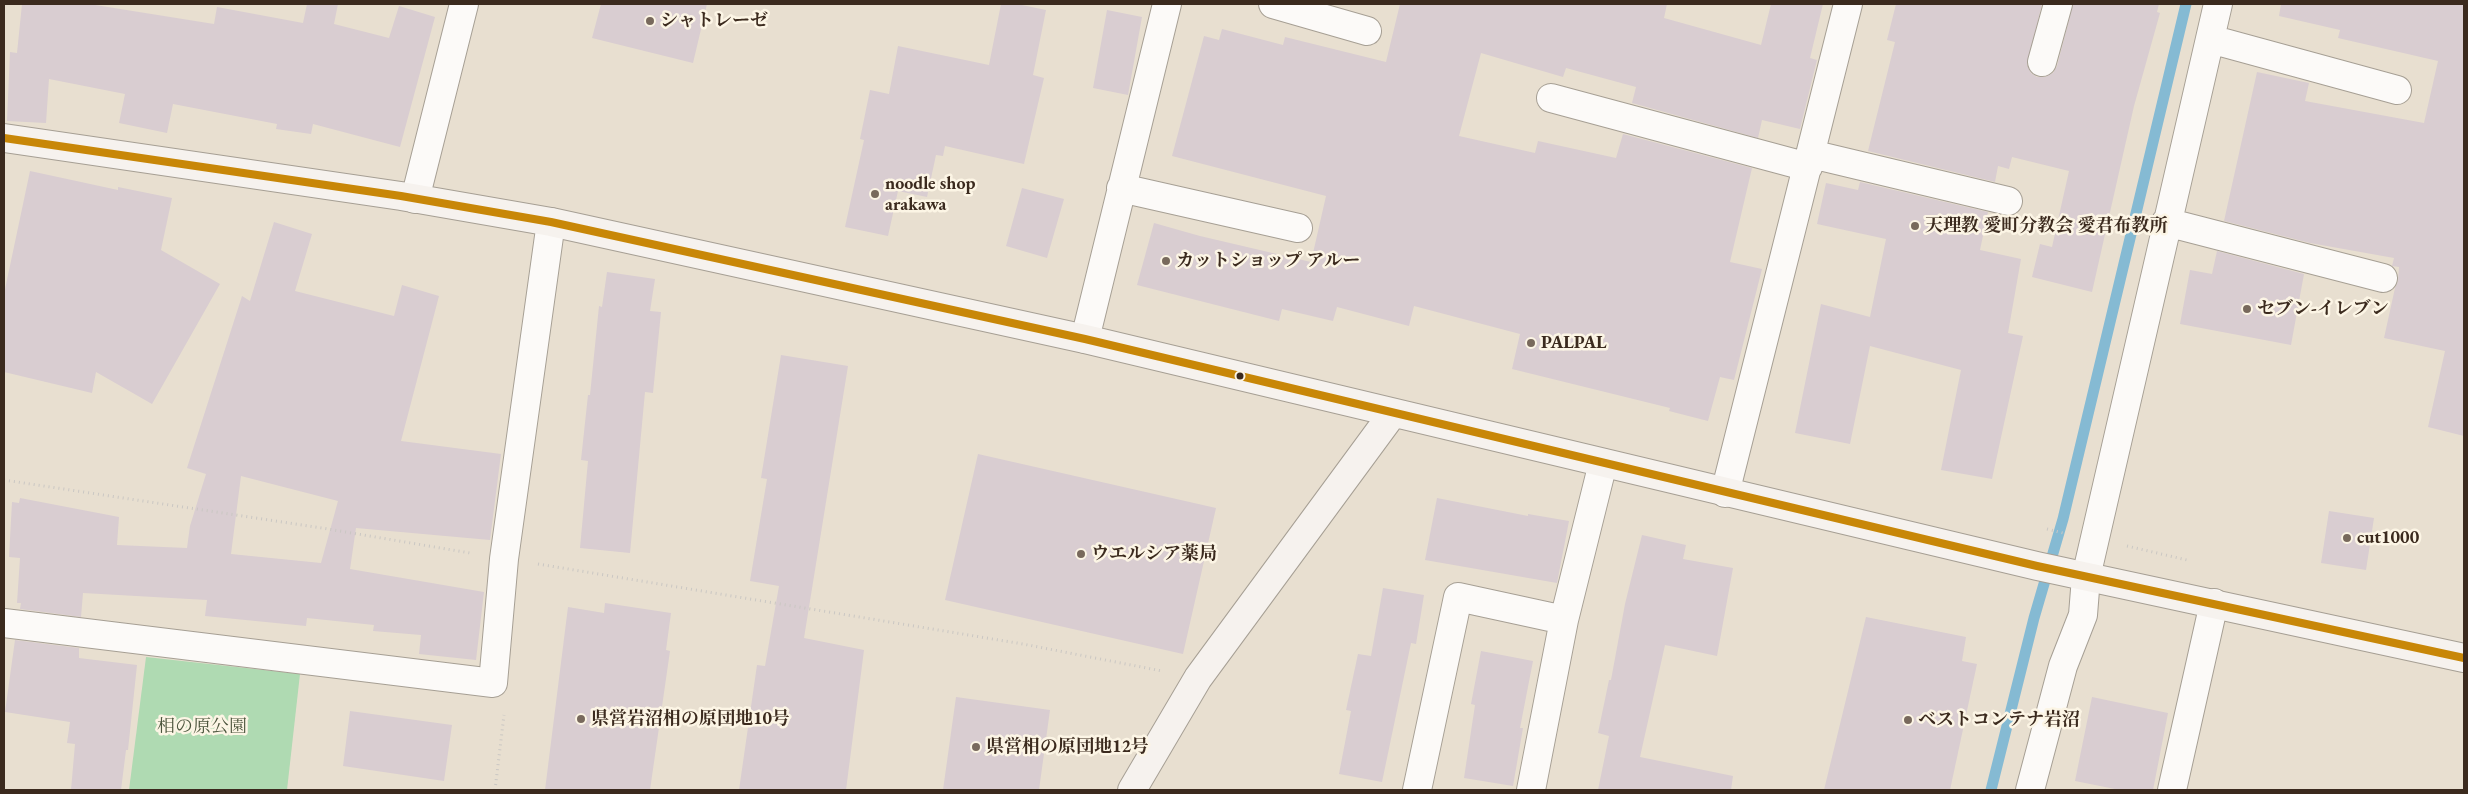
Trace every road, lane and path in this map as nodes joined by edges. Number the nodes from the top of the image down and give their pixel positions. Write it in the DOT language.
graph roads {
  1 [pos="464,4"];
  2 [pos="1167,4"];
  3 [pos="1273,4"];
  4 [pos="1848,4"];
  5 [pos="2058,4"];
  6 [pos="2218,4"];
  7 [pos="1367,31"];
  8 [pos="2210,39"];
  9 [pos="2042,62"];
  10 [pos="2397,90"];
  11 [pos="1551,98"];
  12 [pos="4,138"];
  13 [pos="1809,161"];
  14 [pos="1121,188"];
  15 [pos="415,199"];
  16 [pos="2008,202"];
  17 [pos="551,222"];
  18 [pos="2166,222"];
  19 [pos="1298,228"];
  20 [pos="2383,278"];
  21 [pos="1084,339"];
  22 [pos="1393,413"];
  23 [pos="1603,463"];
  24 [pos="4,480"];
  25 [pos="1725,492"];
  26 [pos="504,559"];
  27 [pos="2076,574"];
  28 [pos="2214,603"];
  29 [pos="1564,620"];
  30 [pos="4,622"];
  31 [pos="2464,658"];
  32 [pos="1198,678"];
  33 [pos="493,683"];
  34 [pos="495,790"];
  35 [pos="1132,790"];
  36 [pos="1417,790"];
  37 [pos="1530,790"];
  38 [pos="2030,790"];
  39 [pos="2172,790"];
  1 -- 15 [label="street"];
  2 -- 14 [label="street"];
  3 -- 7 [label="street"];
  4 -- 13 [label="street"];
  5 -- 9 [label="street"];
  6 -- 8 [label="street"];
  8 -- 10 [label="street"];
  8 -- 18 [label="street"];
  11 -- 13 [label="street"];
  12 -- 15 [label="street"];
  13 -- 16 [label="street"];
  13 -- 25 [label="street"];
  14 -- 19 [label="street"];
  14 -- 21 [label="street"];
  15 -- 17 [label="street"];
  17 -- 21 [label="street"];
  17 -- 26 [label="street"];
  18 -- 20 [label="street"];
  18 -- 27 [label="street"];
  21 -- 22 [label="street"];
  22 -- 23 [label="street"];
  22 -- 32 [label="street"];
  23 -- 25 [label="street"];
  23 -- 29 [label="street"];
  24 -- 26 [label="path"];
  25 -- 27 [label="street"];
  26 -- 32 [label="path"];
  26 -- 33 [label="street"];
  27 -- 28 [label="street"];
  27 -- 38 [label="street"];
  28 -- 31 [label="street"];
  28 -- 39 [label="street"];
  29 -- 36 [label="street"];
  29 -- 37 [label="street"];
  30 -- 33 [label="street"];
  32 -- 35 [label="street"];
  33 -- 34 [label="path"];
}
